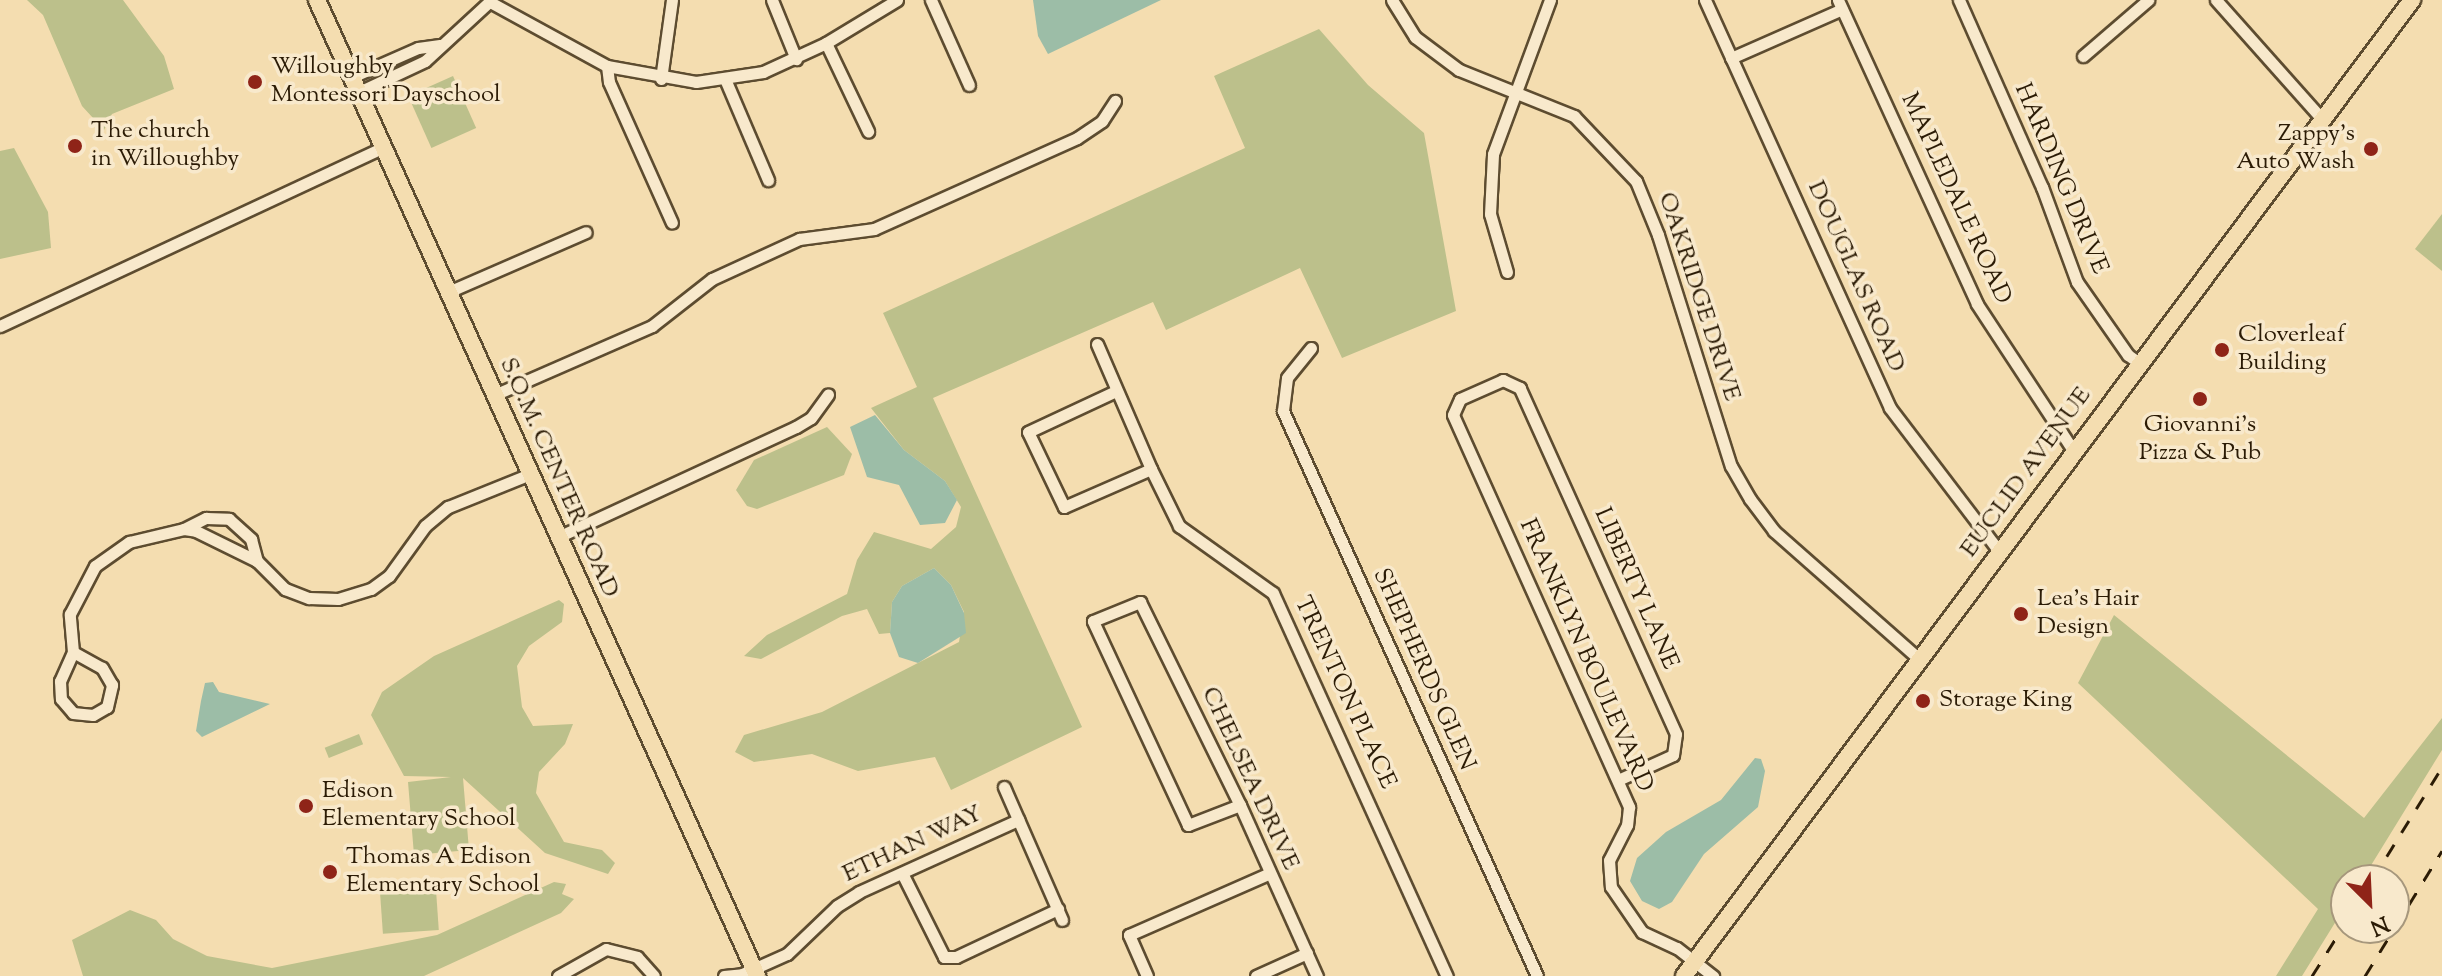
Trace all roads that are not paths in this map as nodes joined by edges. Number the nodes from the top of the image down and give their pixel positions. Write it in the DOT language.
graph roads {
  1 [pos="317,0"];
  2 [pos="672,0"];
  3 [pos="772,0"];
  4 [pos="897,0"];
  5 [pos="931,0"];
  6 [pos="1392,0"];
  7 [pos="1550,0"];
  8 [pos="1705,0"];
  9 [pos="1959,0"];
  10 [pos="2148,0"];
  11 [pos="2216,0"];
  12 [pos="491,1"];
  13 [pos="1840,4"];
  14 [pos="2404,4"];
  15 [pos="826,43"];
  16 [pos="2083,56"];
  17 [pos="1731,58"];
  18 [pos="796,59"];
  19 [pos="607,66"];
  20 [pos="661,79"];
  21 [pos="725,79"];
  22 [pos="356,84"];
  23 [pos="969,85"];
  24 [pos="1518,92"];
  25 [pos="1115,101"];
  26 [pos="2322,119"];
  27 [pos="868,131"];
  28 [pos="384,147"];
  29 [pos="768,180"];
  30 [pos="672,223"];
  31 [pos="586,232"];
  32 [pos="1507,272"];
  33 [pos="448,292"];
  34 [pos="0,326"];
  35 [pos="1097,344"];
  36 [pos="1311,348"];
  37 [pos="2138,362"];
  38 [pos="1520,388"];
  39 [pos="1116,391"];
  40 [pos="494,395"];
  41 [pos="828,395"];
  42 [pos="2073,450"];
  43 [pos="1151,469"];
  44 [pos="530,474"];
  45 [pos="184,529"];
  46 [pos="558,537"];
  47 [pos="1999,551"];
  48 [pos="257,561"];
  49 [pos="73,652"];
  50 [pos="1919,659"];
  51 [pos="1618,780"];
  52 [pos="1004,787"];
  53 [pos="1240,805"];
  54 [pos="1018,820"];
  55 [pos="902,873"];
  56 [pos="1268,874"];
  57 [pos="1307,953"];
  58 [pos="1695,960"];
  59 [pos="749,974"];
  60 [pos="558,976"];
  61 [pos="654,976"];
  62 [pos="724,976"];
  63 [pos="1147,976"];
  64 [pos="1256,976"];
  65 [pos="1317,976"];
  66 [pos="1447,976"];
  67 [pos="1537,976"];
  68 [pos="1684,976"];
  69 [pos="1713,976"];
  1 -- 22 [label="main road, S.O.M. CENTER ROAD"];
  2 -- 20 [label="street"];
  3 -- 18 [label="street"];
  4 -- 15 [label="street"];
  5 -- 23 [label="street"];
  6 -- 24 [label="street, OAKRIDGE DRIVE"];
  7 -- 24 [label="street"];
  8 -- 17 [label="street, DOUGLAS ROAD"];
  9 -- 37 [label="street, HARDING DRIVE"];
  10 -- 16 [label="street"];
  11 -- 26 [label="street"];
  12 -- 19 [label="street"];
  12 -- 22 [label="street"];
  13 -- 17 [label="street"];
  13 -- 42 [label="street, MAPLEDALE ROAD"];
  14 -- 26 [label="main road, EUCLID AVENUE"];
  15 -- 18 [label="street"];
  15 -- 27 [label="street"];
  17 -- 47 [label="street, DOUGLAS ROAD"];
  18 -- 21 [label="street"];
  19 -- 20 [label="street"];
  19 -- 30 [label="street"];
  20 -- 21 [label="street"];
  21 -- 29 [label="street"];
  22 -- 28 [label="main road, S.O.M. CENTER ROAD"];
  24 -- 32 [label="street"];
  24 -- 50 [label="street, OAKRIDGE DRIVE"];
  25 -- 40 [label="street"];
  26 -- 37 [label="main road, EUCLID AVENUE"];
  28 -- 33 [label="main road, S.O.M. CENTER ROAD"];
  28 -- 34 [label="street"];
  31 -- 33 [label="street"];
  33 -- 40 [label="main road, S.O.M. CENTER ROAD"];
  35 -- 39 [label="street, TRENTON PLACE"];
  36 -- 67 [label="street, SHEPHERDS GLEN"];
  37 -- 42 [label="main road, EUCLID AVENUE"];
  38 -- 51 [label="street, LIBERTY LANE"];
  38 -- 51 [label="street, FRANKLYN BOULEVARD"];
  39 -- 43 [label="street, TRENTON PLACE"];
  39 -- 43 [label="street"];
  40 -- 44 [label="main road, S.O.M. CENTER ROAD"];
  41 -- 46 [label="street"];
  42 -- 47 [label="main road, EUCLID AVENUE"];
  43 -- 66 [label="street, TRENTON PLACE"];
  44 -- 46 [label="main road, S.O.M. CENTER ROAD"];
  44 -- 48 [label="street"];
  45 -- 48 [label="street"];
  45 -- 48 [label="street"];
  45 -- 49 [label="street"];
  46 -- 59 [label="main road, S.O.M. CENTER ROAD"];
  47 -- 50 [label="main road, EUCLID AVENUE"];
  49 -- 49 [label="street"];
  50 -- 58 [label="main road, EUCLID AVENUE"];
  51 -- 58 [label="street, FRANKLYN BOULEVARD"];
  52 -- 54 [label="street, ETHAN WAY"];
  53 -- 53 [label="street, CHELSEA DRIVE"];
  53 -- 56 [label="street, CHELSEA DRIVE"];
  54 -- 55 [label="street, ETHAN WAY"];
  54 -- 55 [label="street, ETHAN WAY"];
  55 -- 59 [label="street, ETHAN WAY"];
  56 -- 57 [label="street, CHELSEA DRIVE"];
  56 -- 63 [label="street"];
  57 -- 64 [label="street"];
  57 -- 65 [label="street, CHELSEA DRIVE"];
  58 -- 68 [label="main road, EUCLID AVENUE"];
  58 -- 69 [label="street, FRANKLYN BOULEVARD"];
  59 -- 62 [label="street, ETHAN WAY"];
  60 -- 61 [label="street"];
}
